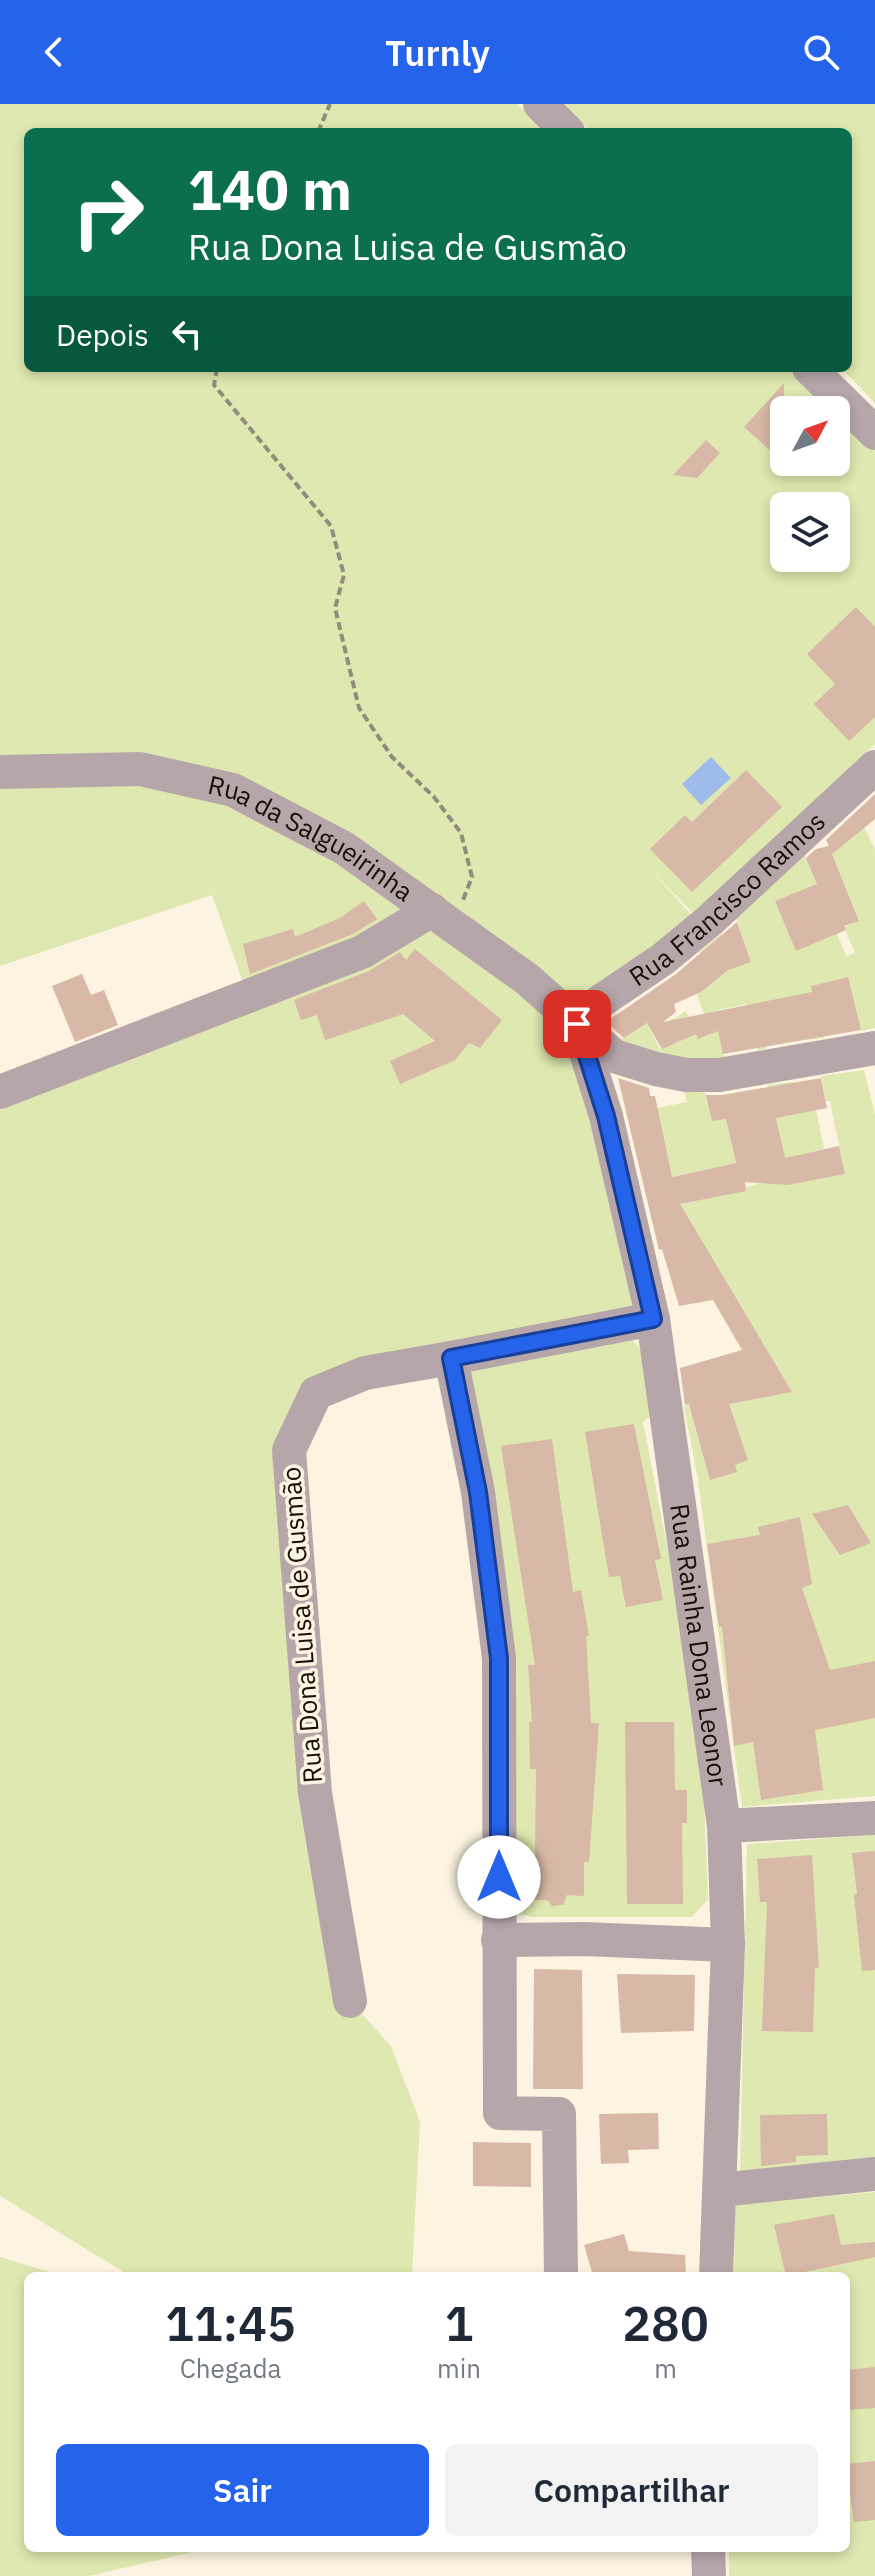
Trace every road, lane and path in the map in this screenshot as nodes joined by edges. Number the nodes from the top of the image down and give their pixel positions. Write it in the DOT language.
graph roads {
  1 [pos="330,104"];
  2 [pos="540,104"];
  3 [pos="320,128"];
  4 [pos="564,128"];
  5 [pos="216,372"];
  6 [pos="813,372"];
  7 [pos="875,433"];
  8 [pos="875,767"];
  9 [pos="0,772"];
  10 [pos="442,917"];
  11 [pos="577,1024"];
  12 [pos="875,1048"];
  13 [pos="0,1092"];
  14 [pos="653,1319"];
  15 [pos="451,1358"];
  16 [pos="875,1818"];
  17 [pos="724,1826"];
  18 [pos="498,1940"];
  19 [pos="728,1945"];
  20 [pos="350,2001"];
  21 [pos="875,2174"];
  22 [pos="720,2190"];
  23 [pos="561,2272"];
  24 [pos="716,2272"];
  25 [pos="708,2552"];
  26 [pos="709,2576"];
  1 -- 3 [label="path"];
  2 -- 4 [label="street"];
  5 -- 10 [label="path"];
  6 -- 7 [label="street"];
  8 -- 11 [label="street, Rua Francisco Ramos"];
  9 -- 10 [label="street, Rua da Salgueirinha"];
  10 -- 11 [label="street, Rua da Salgueirinha"];
  10 -- 13 [label="street"];
  11 -- 12 [label="street, Rua da Salgueirinha"];
  11 -- 14 [label="street, Rua Rainha Dona Leonor"];
  14 -- 15 [label="street, Rua Dona Luisa de Gusmão"];
  14 -- 17 [label="street, Rua Rainha Dona Leonor"];
  15 -- 18 [label="street"];
  15 -- 20 [label="street, Rua Dona Luisa de Gusmão"];
  16 -- 17 [label="street"];
  17 -- 19 [label="street, Rua Rainha Dona Leonor"];
  18 -- 19 [label="street"];
  18 -- 23 [label="street"];
  19 -- 22 [label="street, Rua Rainha Dona Leonor"];
  21 -- 22 [label="street"];
  22 -- 24 [label="street, Rua Rainha Dona Leonor"];
  25 -- 26 [label="street"];
}
